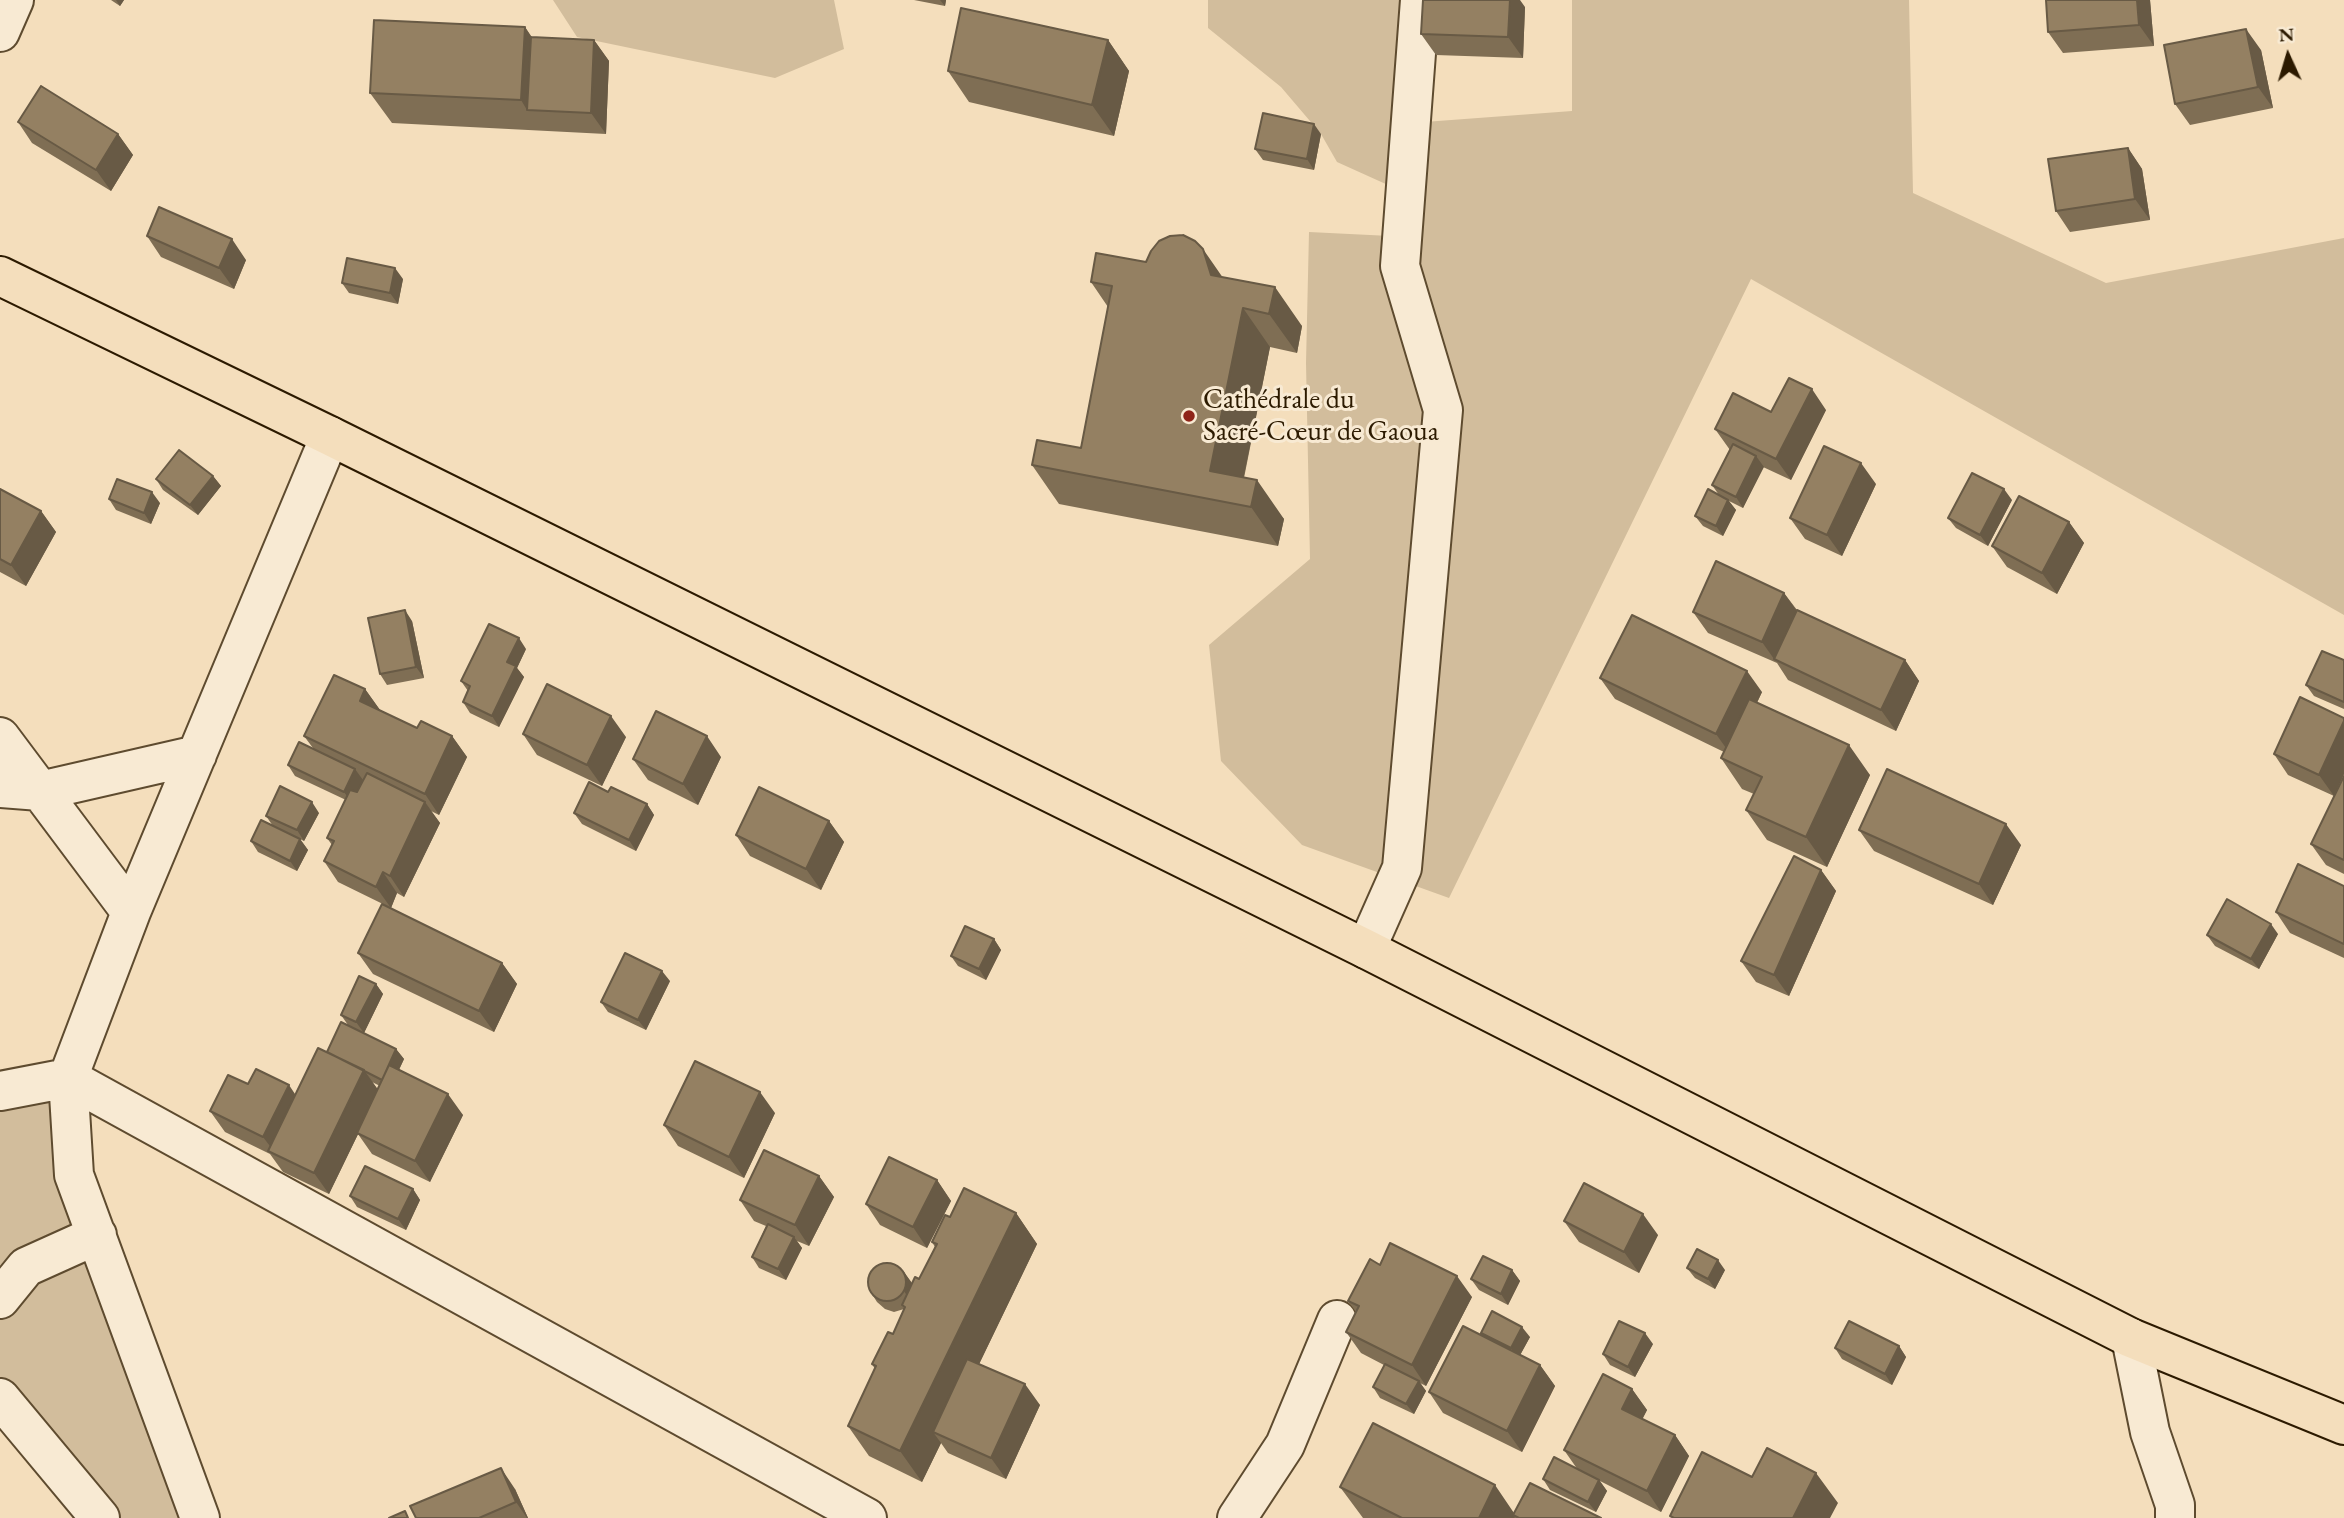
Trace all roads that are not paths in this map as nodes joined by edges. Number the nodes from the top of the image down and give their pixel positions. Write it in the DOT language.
graph roads {
  1 [pos="14,0"];
  2 [pos="1420,0"];
  3 [pos="0,32"];
  4 [pos="0,276"];
  5 [pos="330,436"];
  6 [pos="0,737"];
  7 [pos="197,755"];
  8 [pos="0,788"];
  9 [pos="40,791"];
  10 [pos="131,912"];
  11 [pos="1366,949"];
  12 [pos="68,1078"];
  13 [pos="0,1091"];
  14 [pos="97,1235"];
  15 [pos="0,1299"];
  16 [pos="1337,1320"];
  17 [pos="2131,1338"];
  18 [pos="0,1398"];
  19 [pos="2344,1424"];
  20 [pos="100,1518"];
  21 [pos="200,1518"];
  22 [pos="867,1518"];
  23 [pos="1237,1518"];
  24 [pos="2175,1518"];
  1 -- 3 [label="street"];
  2 -- 11 [label="street"];
  4 -- 5 [label="main road"];
  5 -- 7 [label="street"];
  5 -- 11 [label="main road"];
  6 -- 9 [label="street"];
  7 -- 9 [label="street"];
  7 -- 10 [label="street"];
  8 -- 9 [label="street"];
  9 -- 10 [label="street"];
  10 -- 12 [label="street"];
  11 -- 17 [label="main road"];
  12 -- 13 [label="street"];
  12 -- 14 [label="street"];
  12 -- 22 [label="street"];
  14 -- 15 [label="street"];
  14 -- 21 [label="street"];
  16 -- 23 [label="street"];
  17 -- 19 [label="main road"];
  17 -- 24 [label="street"];
  18 -- 20 [label="street"];
}
